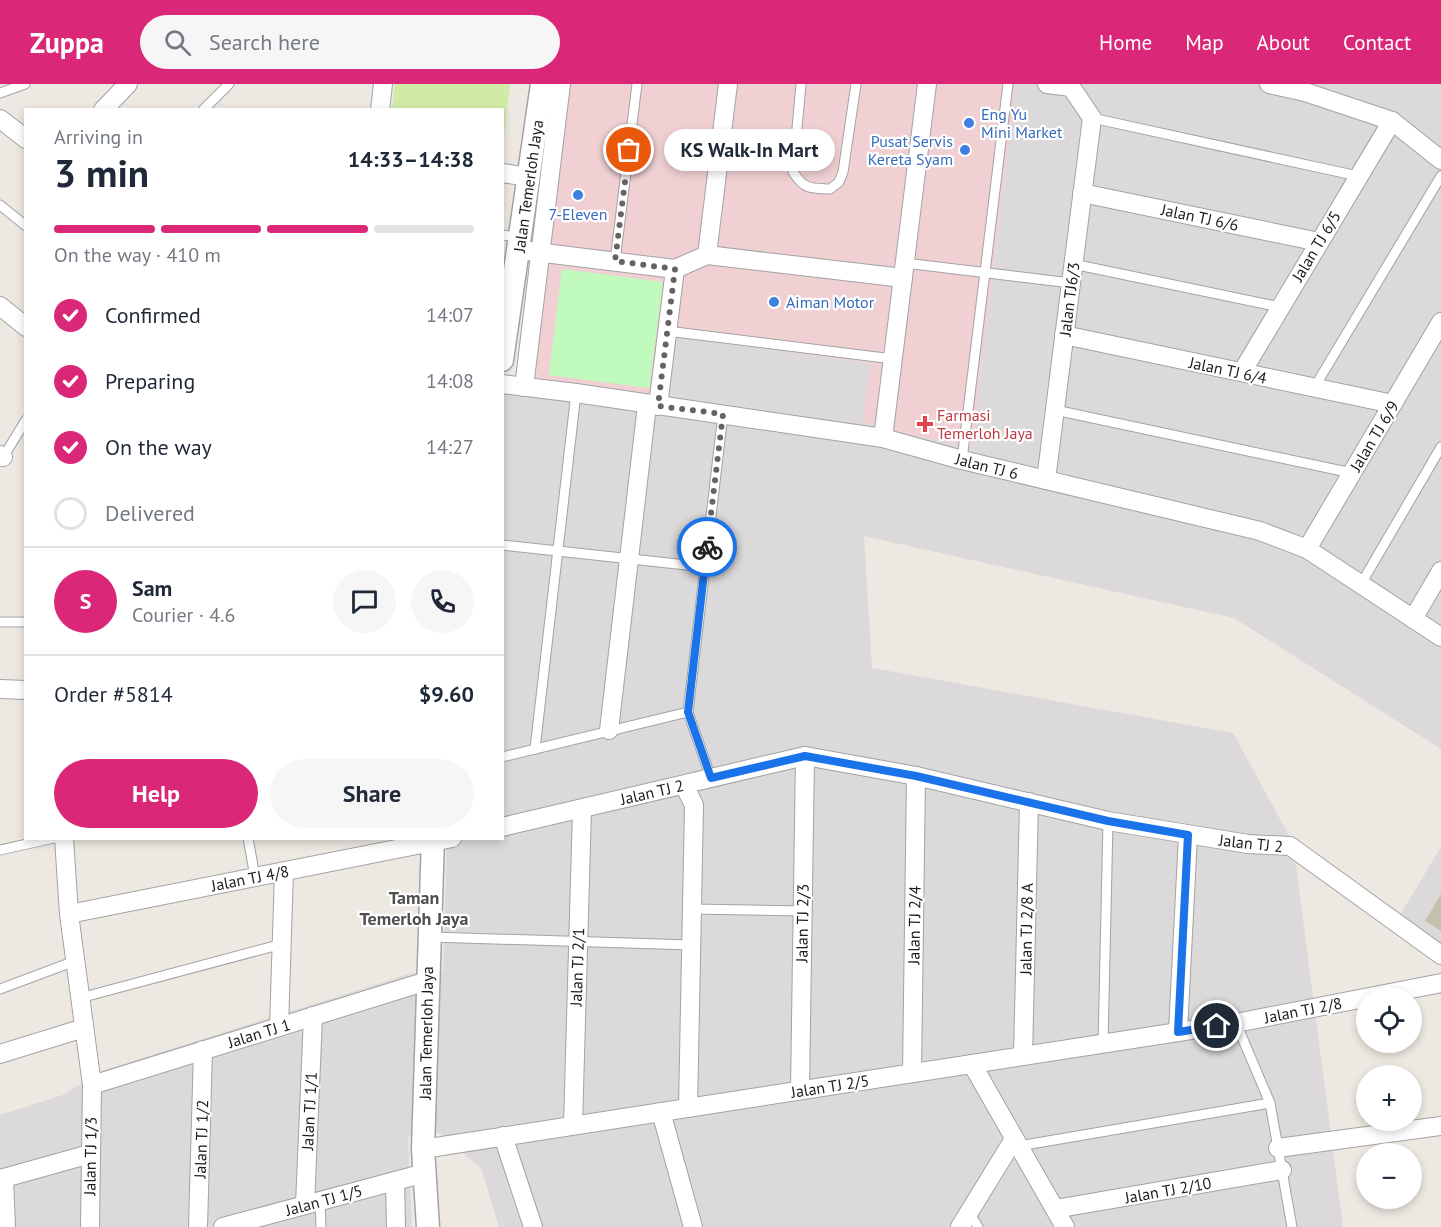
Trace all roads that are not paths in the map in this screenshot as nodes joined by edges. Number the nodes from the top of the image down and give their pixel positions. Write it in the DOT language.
graph roads {
  1 [pos="25,84"];
  2 [pos="128,84"];
  3 [pos="229,84"];
  4 [pos="383,84"];
  5 [pos="542,84"];
  6 [pos="561,84"];
  7 [pos="637,84"];
  8 [pos="728,84"];
  9 [pos="801,84"];
  10 [pos="855,84"];
  11 [pos="927,84"];
  12 [pos="1008,84"];
  13 [pos="1047,84"];
  14 [pos="1269,84"];
  15 [pos="1072,85"];
  16 [pos="1307,88"];
  17 [pos="0,93"];
  18 [pos="105,108"];
  19 [pos="205,108"];
  20 [pos="380,108"];
  21 [pos="1092,118"];
  22 [pos="0,119"];
  23 [pos="1392,121"];
  24 [pos="24,137"];
  25 [pos="1441,160"];
  26 [pos="504,173"];
  27 [pos="1358,176"];
  28 [pos="1441,176"];
  29 [pos="528,177"];
  30 [pos="1082,193"];
  31 [pos="0,205"];
  32 [pos="24,224"];
  33 [pos="1319,242"];
  34 [pos="520,244"];
  35 [pos="707,255"];
  36 [pos="615,261"];
  37 [pos="1073,264"];
  38 [pos="675,269"];
  39 [pos="904,271"];
  40 [pos="985,273"];
  41 [pos="1071,283"];
  42 [pos="507,297"];
  43 [pos="0,306"];
  44 [pos="1280,307"];
  45 [pos="1441,322"];
  46 [pos="24,325"];
  47 [pos="667,331"];
  48 [pos="504,335"];
  49 [pos="1064,335"];
  50 [pos="892,359"];
  51 [pos="1242,372"];
  52 [pos="504,384"];
  53 [pos="524,387"];
  54 [pos="1314,388"];
  55 [pos="576,393"];
  56 [pos="1393,404"];
  57 [pos="653,405"];
  58 [pos="1055,410"];
  59 [pos="723,414"];
  60 [pos="24,423"];
  61 [pos="883,438"];
  62 [pos="1441,447"];
  63 [pos="1,458"];
  64 [pos="962,460"];
  65 [pos="1352,472"];
  66 [pos="1046,480"];
  67 [pos="504,545"];
  68 [pos="1307,549"];
  69 [pos="558,550"];
  70 [pos="629,558"];
  71 [pos="705,567"];
  72 [pos="1441,571"];
  73 [pos="1361,584"];
  74 [pos="1413,618"];
  75 [pos="0,621"];
  76 [pos="24,622"];
  77 [pos="1441,637"];
  78 [pos="0,689"];
  79 [pos="24,690"];
  80 [pos="688,712"];
  81 [pos="609,730"];
  82 [pos="535,749"];
  83 [pos="805,756"];
  84 [pos="504,757"];
  85 [pos="916,776"];
  86 [pos="711,778"];
  87 [pos="684,785"];
  88 [pos="1029,802"];
  89 [pos="582,809"];
  90 [pos="1108,821"];
  91 [pos="504,827"];
  92 [pos="1188,835"];
  93 [pos="45,840"];
  94 [pos="64,840"];
  95 [pos="248,840"];
  96 [pos="439,840"];
  97 [pos="0,850"];
  98 [pos="284,872"];
  99 [pos="255,877"];
  100 [pos="692,909"];
  101 [pos="802,911"];
  102 [pos="69,914"];
  103 [pos="429,937"];
  104 [pos="578,942"];
  105 [pos="282,944"];
  106 [pos="691,945"];
  107 [pos="1441,955"];
  108 [pos="75,960"];
  109 [pos="427,981"];
  110 [pos="1441,983"];
  111 [pos="0,989"];
  112 [pos="80,998"];
  113 [pos="313,1016"];
  114 [pos="1236,1023"];
  115 [pos="279,1027"];
  116 [pos="84,1028"];
  117 [pos="1178,1032"];
  118 [pos="1103,1044"];
  119 [pos="203,1050"];
  120 [pos="0,1054"];
  121 [pos="1023,1056"];
  122 [pos="972,1064"];
  123 [pos="912,1073"];
  124 [pos="92,1085"];
  125 [pos="800,1090"];
  126 [pos="1270,1103"];
  127 [pos="688,1108"];
  128 [pos="661,1112"];
  129 [pos="573,1125"];
  130 [pos="1441,1126"];
  131 [pos="503,1136"];
  132 [pos="1017,1143"];
  133 [pos="1278,1148"];
  134 [pos="423,1149"];
  135 [pos="90,1154"];
  136 [pos="1282,1170"];
  137 [pos="425,1173"];
  138 [pos="395,1181"];
  139 [pos="2,1189"];
  140 [pos="312,1203"];
  141 [pos="1055,1209"];
  142 [pos="969,1222"];
  143 [pos="244,1224"];
  144 [pos="6,1227"];
  145 [pos="90,1227"];
  146 [pos="198,1227"];
  147 [pos="223,1227"];
  148 [pos="321,1227"];
  149 [pos="396,1227"];
  150 [pos="428,1227"];
  151 [pos="533,1227"];
  152 [pos="693,1227"];
  153 [pos="1065,1227"];
  154 [pos="1292,1227"];
  1 -- 17 [label="lane"];
  2 -- 18 [label="street"];
  3 -- 19 [label="lane"];
  4 -- 20 [label="street"];
  5 -- 29 [label="street, Jalan Temerloh Jaya"];
  6 -- 34 [label="street"];
  7 -- 36 [label="lane"];
  8 -- 35 [label="street"];
  9 -- 10 [label="lane"];
  11 -- 39 [label="street"];
  12 -- 40 [label="lane"];
  13 -- 15 [label="street"];
  14 -- 16 [label="street"];
  15 -- 21 [label="street"];
  16 -- 23 [label="street"];
  21 -- 27 [label="lane"];
  21 -- 30 [label="street, Jalan TJ6/3"];
  22 -- 24 [label="street"];
  23 -- 25 [label="street"];
  23 -- 27 [label="street, Jalan TJ 6/5"];
  26 -- 29 [label="street"];
  27 -- 33 [label="street, Jalan TJ 6/5"];
  28 -- 54 [label="lane"];
  29 -- 34 [label="street, Jalan Temerloh Jaya"];
  30 -- 33 [label="street, Jalan TJ 6/6"];
  30 -- 37 [label="street, Jalan TJ6/3"];
  31 -- 32 [label="lane"];
  33 -- 44 [label="street, Jalan TJ 6/5"];
  34 -- 36 [label="street"];
  34 -- 42 [label="street, Jalan Temerloh Jaya"];
  34 -- 53 [label="street"];
  35 -- 38 [label="street"];
  35 -- 39 [label="street"];
  36 -- 38 [label="street"];
  37 -- 41 [label="street, Jalan TJ6/3"];
  37 -- 44 [label="lane"];
  38 -- 47 [label="street"];
  39 -- 40 [label="lane"];
  39 -- 50 [label="street"];
  40 -- 41 [label="lane"];
  40 -- 64 [label="lane"];
  41 -- 49 [label="street, Jalan TJ6/3"];
  42 -- 48 [label="street, Jalan Temerloh Jaya"];
  43 -- 46 [label="street"];
  44 -- 51 [label="street, Jalan TJ 6/5"];
  45 -- 56 [label="street, Jalan TJ 6/9"];
  47 -- 50 [label="lane"];
  47 -- 57 [label="street"];
  49 -- 51 [label="street, Jalan TJ 6/4"];
  49 -- 58 [label="street, Jalan TJ6/3"];
  50 -- 61 [label="street"];
  51 -- 54 [label="street, Jalan TJ 6/4"];
  52 -- 53 [label="street, Jalan TJ 6"];
  53 -- 55 [label="street, Jalan TJ 6"];
  54 -- 56 [label="street, Jalan TJ 6/4"];
  55 -- 57 [label="street, Jalan TJ 6"];
  55 -- 69 [label="lane"];
  56 -- 65 [label="street, Jalan TJ 6/9"];
  57 -- 59 [label="street, Jalan TJ 6"];
  57 -- 70 [label="street"];
  58 -- 65 [label="lane"];
  58 -- 66 [label="street, Jalan TJ6/3"];
  59 -- 61 [label="street, Jalan TJ 6"];
  59 -- 71 [label="lane"];
  60 -- 63 [label="lane"];
  61 -- 64 [label="street, Jalan TJ 6"];
  62 -- 73 [label="lane"];
  64 -- 66 [label="street, Jalan TJ 6"];
  65 -- 68 [label="street, Jalan TJ 6/9"];
  66 -- 68 [label="street, Jalan TJ 6"];
  67 -- 69 [label="lane"];
  68 -- 73 [label="street, Jalan TJ 6"];
  69 -- 70 [label="lane"];
  69 -- 82 [label="lane"];
  70 -- 71 [label="lane"];
  70 -- 81 [label="street"];
  71 -- 80 [label="lane"];
  72 -- 74 [label="street"];
  73 -- 74 [label="street, Jalan TJ 6"];
  74 -- 77 [label="street, Jalan TJ 6"];
  75 -- 76 [label="lane"];
  78 -- 79 [label="street"];
  80 -- 81 [label="lane"];
  80 -- 86 [label="lane"];
  81 -- 82 [label="lane"];
  82 -- 84 [label="lane"];
  83 -- 85 [label="street, Jalan TJ 2"];
  83 -- 86 [label="street, Jalan TJ 2"];
  83 -- 101 [label="street, Jalan TJ 2/3"];
  85 -- 88 [label="street, Jalan TJ 2"];
  85 -- 123 [label="street, Jalan TJ 2/4"];
  86 -- 87 [label="street, Jalan TJ 2"];
  87 -- 89 [label="street, Jalan TJ 2"];
  87 -- 100 [label="street"];
  88 -- 90 [label="street, Jalan TJ 2"];
  88 -- 121 [label="street, Jalan TJ 2/8 A"];
  89 -- 91 [label="street, Jalan TJ 2"];
  89 -- 104 [label="street, Jalan TJ 2/1"];
  90 -- 92 [label="street, Jalan TJ 2"];
  90 -- 118 [label="lane"];
  92 -- 107 [label="street, Jalan TJ 2"];
  92 -- 117 [label="street"];
  93 -- 97 [label="lane"];
  94 -- 102 [label="street, Jalan TJ 1/3"];
  95 -- 99 [label="lane"];
  96 -- 98 [label="street, Jalan TJ 4/8"];
  96 -- 103 [label="street, Jalan Temerloh Jaya"];
  98 -- 99 [label="street, Jalan TJ 4/8"];
  98 -- 105 [label="street"];
  99 -- 102 [label="street, Jalan TJ 4/8"];
  100 -- 101 [label="lane"];
  100 -- 106 [label="street"];
  101 -- 125 [label="street, Jalan TJ 2/3"];
  102 -- 108 [label="street, Jalan TJ 1/3"];
  103 -- 104 [label="lane"];
  103 -- 109 [label="street, Jalan Temerloh Jaya"];
  104 -- 106 [label="lane"];
  104 -- 129 [label="street, Jalan TJ 2/1"];
  105 -- 112 [label="lane"];
  105 -- 115 [label="street"];
  106 -- 127 [label="street"];
  108 -- 111 [label="lane"];
  108 -- 112 [label="street, Jalan TJ 1/3"];
  109 -- 113 [label="street, Jalan TJ 1"];
  109 -- 134 [label="street, Jalan Temerloh Jaya"];
  110 -- 114 [label="street, Jalan TJ 2/8"];
  112 -- 116 [label="street, Jalan TJ 1/3"];
  113 -- 115 [label="street, Jalan TJ 1"];
  113 -- 140 [label="street, Jalan TJ 1/1"];
  114 -- 117 [label="street, Jalan TJ 2/5"];
  114 -- 126 [label="lane"];
  115 -- 119 [label="street, Jalan TJ 1"];
  116 -- 120 [label="street"];
  116 -- 124 [label="street, Jalan TJ 1/3"];
  117 -- 118 [label="street, Jalan TJ 2/5"];
  118 -- 121 [label="street, Jalan TJ 2/5"];
  119 -- 124 [label="street, Jalan TJ 1"];
  119 -- 146 [label="street, Jalan TJ 1/2"];
  121 -- 122 [label="street, Jalan TJ 2/5"];
  122 -- 123 [label="street, Jalan TJ 2/5"];
  122 -- 132 [label="street"];
  123 -- 125 [label="street, Jalan TJ 2/5"];
  124 -- 135 [label="street, Jalan TJ 1/3"];
  125 -- 127 [label="street, Jalan TJ 2/5"];
  126 -- 132 [label="lane"];
  126 -- 133 [label="lane"];
  127 -- 128 [label="street, Jalan TJ 2/5"];
  128 -- 129 [label="street, Jalan TJ 2/5"];
  128 -- 152 [label="street"];
  129 -- 131 [label="street, Jalan TJ 2/5"];
  130 -- 133 [label="street"];
  131 -- 134 [label="street, Jalan TJ 2/5"];
  131 -- 151 [label="street"];
  132 -- 141 [label="street"];
  132 -- 142 [label="street"];
  133 -- 136 [label="lane"];
  134 -- 137 [label="street, Jalan Temerloh Jaya"];
  135 -- 139 [label="street"];
  135 -- 145 [label="street, Jalan TJ 1/3"];
  136 -- 141 [label="street, Jalan TJ 2/10"];
  136 -- 154 [label="lane"];
  137 -- 138 [label="street, Jalan TJ 1/5"];
  137 -- 150 [label="street, Jalan Temerloh Jaya"];
  138 -- 140 [label="street, Jalan TJ 1/5"];
  138 -- 149 [label="street"];
  139 -- 144 [label="street"];
  140 -- 143 [label="street, Jalan TJ 1/5"];
  140 -- 148 [label="lane"];
  141 -- 153 [label="street"];
  143 -- 147 [label="street, Jalan TJ 1/5"];
}
